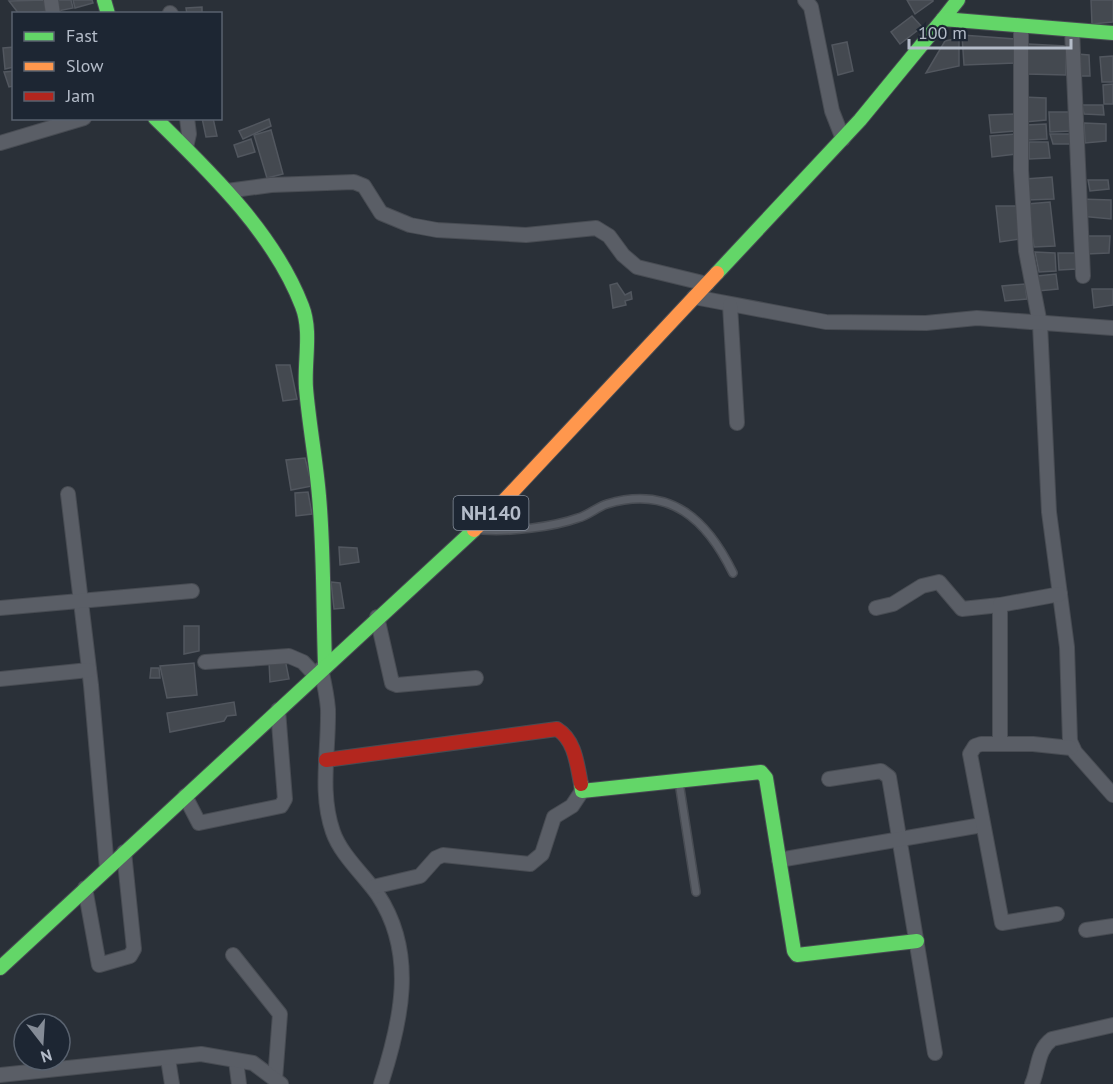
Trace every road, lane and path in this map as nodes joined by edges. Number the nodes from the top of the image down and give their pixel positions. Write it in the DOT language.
graph roads {
  1 [pos="958,0"];
  2 [pos="808,1"];
  3 [pos="943,19"];
  4 [pos="1021,26"];
  5 [pos="1072,30"];
  6 [pos="1113,33"];
  7 [pos="73,120"];
  8 [pos="157,120"];
  9 [pos="187,120"];
  10 [pos="843,138"];
  11 [pos="0,142"];
  12 [pos="186,147"];
  13 [pos="227,191"];
  14 [pos="1083,276"];
  15 [pos="707,284"];
  16 [pos="694,297"];
  17 [pos="730,304"];
  18 [pos="1040,324"];
  19 [pos="1113,328"];
  20 [pos="737,423"];
  21 [pos="68,494"];
  22 [pos="476,527"];
  23 [pos="733,573"];
  24 [pos="192,591"];
  25 [pos="1060,594"];
  26 [pos="81,601"];
  27 [pos="1000,605"];
  28 [pos="0,608"];
  29 [pos="876,608"];
  30 [pos="377,617"];
  31 [pos="206,662"];
  32 [pos="320,669"];
  33 [pos="89,670"];
  34 [pos="476,678"];
  35 [pos="0,679"];
  36 [pos="278,710"];
  37 [pos="1000,743"];
  38 [pos="1071,748"];
  39 [pos="326,760"];
  40 [pos="829,779"];
  41 [pos="679,780"];
  42 [pos="582,791"];
  43 [pos="1113,795"];
  44 [pos="185,796"];
  45 [pos="982,825"];
  46 [pos="900,839"];
  47 [pos="124,852"];
  48 [pos="779,860"];
  49 [pos="107,868"];
  50 [pos="373,887"];
  51 [pos="86,888"];
  52 [pos="696,892"];
  53 [pos="1057,914"];
  54 [pos="1113,926"];
  55 [pos="1086,930"];
  56 [pos="917,941"];
  57 [pos="234,955"];
  58 [pos="0,968"];
  59 [pos="1113,1024"];
  60 [pos="935,1053"];
  61 [pos="168,1059"];
  62 [pos="236,1061"];
  63 [pos="72,1070"];
  64 [pos="41,1072"];
  65 [pos="0,1075"];
  66 [pos="278,1082"];
  67 [pos="172,1084"];
  68 [pos="239,1084"];
  69 [pos="381,1084"];
  70 [pos="1032,1084"];
  1 -- 3 [label="main road"];
  2 -- 10 [label="street"];
  3 -- 4 [label="main road"];
  3 -- 10 [label="main road, NH140"];
  4 -- 5 [label="main road"];
  4 -- 18 [label="street"];
  5 -- 6 [label="main road"];
  5 -- 14 [label="street"];
  7 -- 11 [label="street"];
  8 -- 12 [label="main road"];
  9 -- 12 [label="street"];
  10 -- 15 [label="main road, NH140"];
  12 -- 13 [label="main road"];
  13 -- 15 [label="street"];
  13 -- 32 [label="main road"];
  15 -- 16 [label="main road, NH140"];
  16 -- 17 [label="street"];
  16 -- 22 [label="main road, NH140"];
  17 -- 18 [label="street"];
  17 -- 20 [label="street"];
  18 -- 19 [label="street"];
  18 -- 25 [label="street"];
  21 -- 26 [label="street"];
  22 -- 23 [label="lane"];
  22 -- 30 [label="main road, NH140"];
  24 -- 26 [label="street"];
  25 -- 27 [label="street"];
  25 -- 38 [label="street"];
  26 -- 28 [label="street"];
  26 -- 33 [label="street"];
  27 -- 29 [label="street"];
  27 -- 37 [label="street"];
  30 -- 32 [label="main road, NH140"];
  30 -- 34 [label="street"];
  31 -- 32 [label="street"];
  32 -- 36 [label="main road, NH140"];
  32 -- 39 [label="street"];
  33 -- 35 [label="street"];
  33 -- 49 [label="street"];
  36 -- 44 [label="main road, NH140"];
  36 -- 44 [label="street"];
  37 -- 38 [label="street"];
  37 -- 45 [label="street"];
  38 -- 43 [label="street"];
  39 -- 42 [label="main road"];
  39 -- 50 [label="street"];
  40 -- 46 [label="street"];
  41 -- 42 [label="main road"];
  41 -- 48 [label="main road"];
  41 -- 52 [label="lane"];
  42 -- 50 [label="street"];
  44 -- 47 [label="main road, NH140"];
  45 -- 46 [label="street"];
  45 -- 53 [label="street"];
  46 -- 48 [label="street"];
  46 -- 56 [label="street"];
  47 -- 49 [label="main road, NH140"];
  47 -- 51 [label="street"];
  48 -- 56 [label="main road"];
  49 -- 51 [label="main road, NH140"];
  50 -- 69 [label="street"];
  51 -- 58 [label="main road, NH140"];
  54 -- 55 [label="street"];
  56 -- 60 [label="street"];
  57 -- 66 [label="street"];
  59 -- 70 [label="street"];
  61 -- 62 [label="street"];
  61 -- 63 [label="street"];
  61 -- 67 [label="street"];
  62 -- 66 [label="street"];
  62 -- 68 [label="street"];
  64 -- 65 [label="street"];
}
